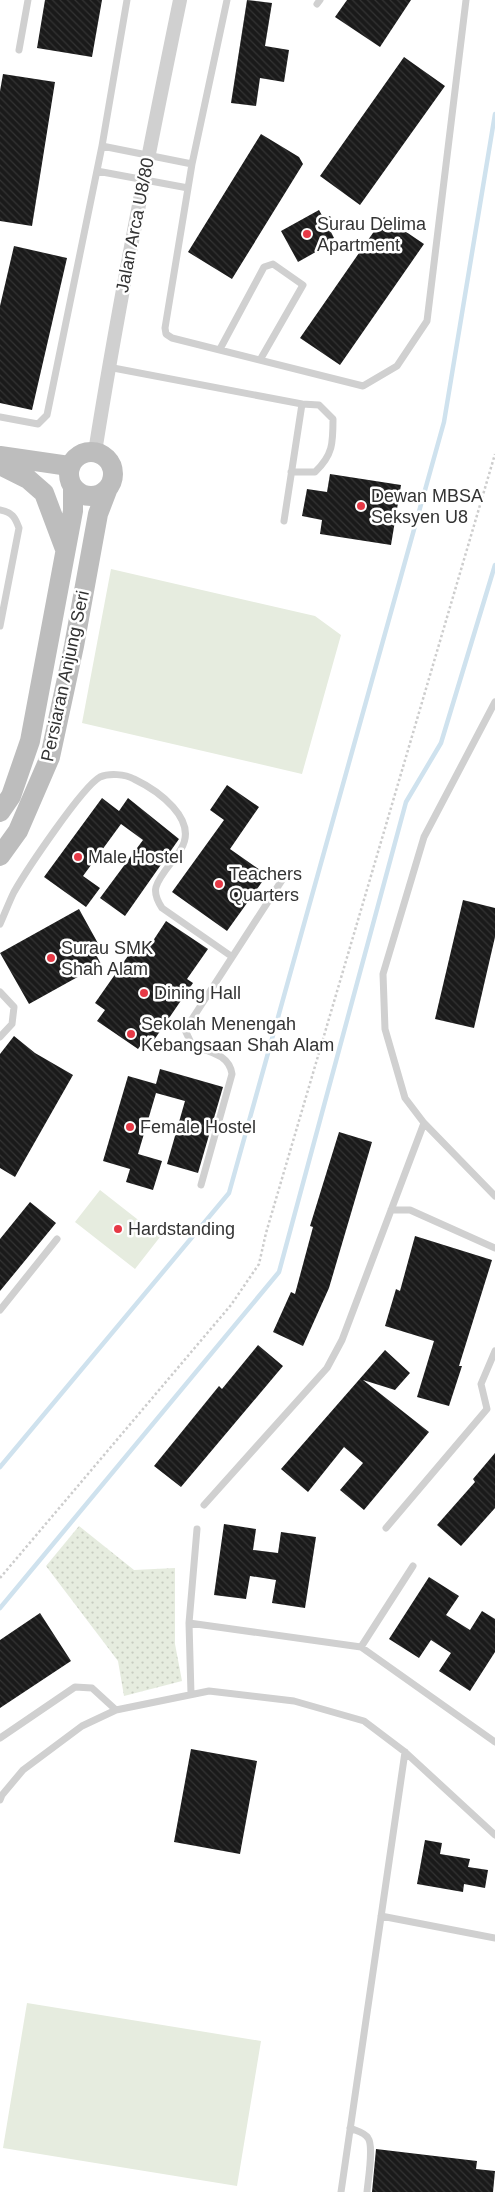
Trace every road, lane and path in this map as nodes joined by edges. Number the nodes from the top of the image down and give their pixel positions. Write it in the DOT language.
graph roads {
  1 [pos="28,0"];
  2 [pos="127,0"];
  3 [pos="180,0"];
  4 [pos="227,0"];
  5 [pos="466,0"];
  6 [pos="19,50"];
  7 [pos="102,146"];
  8 [pos="148,155"];
  9 [pos="192,164"];
  10 [pos="97,171"];
  11 [pos="144,180"];
  12 [pos="188,188"];
  13 [pos="220,349"];
  14 [pos="260,360"];
  15 [pos="108,367"];
  16 [pos="302,404"];
  17 [pos="0,417"];
  18 [pos="95,452"];
  19 [pos="495,454"];
  20 [pos="0,456"];
  21 [pos="0,465"];
  22 [pos="69,466"];
  23 [pos="292,472"];
  24 [pos="73,488"];
  25 [pos="108,488"];
  26 [pos="0,510"];
  27 [pos="284,522"];
  28 [pos="66,549"];
  29 [pos="0,626"];
  30 [pos="495,702"];
  31 [pos="0,812"];
  32 [pos="0,856"];
  33 [pos="284,877"];
  34 [pos="0,924"];
  35 [pos="232,956"];
  36 [pos="0,992"];
  37 [pos="0,1037"];
  38 [pos="424,1123"];
  39 [pos="201,1185"];
  40 [pos="495,1196"];
  41 [pos="391,1210"];
  42 [pos="57,1239"];
  43 [pos="495,1248"];
  44 [pos="0,1310"];
  45 [pos="495,1351"];
  46 [pos="204,1505"];
  47 [pos="386,1528"];
  48 [pos="197,1529"];
  49 [pos="413,1566"];
  50 [pos="0,1578"];
  51 [pos="189,1623"];
  52 [pos="361,1647"];
  53 [pos="192,1694"];
  54 [pos="116,1710"];
  55 [pos="0,1738"];
  56 [pos="495,1742"];
  57 [pos="405,1752"];
  58 [pos="1,1796"];
  59 [pos="495,1835"];
  60 [pos="381,1916"];
  61 [pos="495,1938"];
  62 [pos="350,2128"];
  63 [pos="341,2192"];
  64 [pos="367,2192"];
  1 -- 6 [label="lane"];
  2 -- 7 [label="lane"];
  3 -- 8 [label="street, Jalan Arca U8/80"];
  4 -- 9 [label="lane"];
  5 -- 14 [label="lane"];
  7 -- 8 [label="lane"];
  7 -- 10 [label="lane"];
  8 -- 9 [label="lane"];
  8 -- 11 [label="street, Jalan Arca U8/80"];
  9 -- 12 [label="lane"];
  10 -- 11 [label="lane"];
  10 -- 17 [label="lane"];
  11 -- 12 [label="lane"];
  11 -- 15 [label="street, Jalan Arca U8/80"];
  12 -- 13 [label="lane"];
  13 -- 14 [label="lane"];
  13 -- 14 [label="lane"];
  15 -- 16 [label="lane"];
  15 -- 18 [label="street, Jalan Arca U8/80"];
  16 -- 23 [label="lane"];
  16 -- 23 [label="lane"];
  18 -- 22 [label="street"];
  18 -- 25 [label="street"];
  19 -- 50 [label="path"];
  20 -- 22 [label="street"];
  21 -- 28 [label="street"];
  22 -- 24 [label="street"];
  23 -- 27 [label="lane"];
  24 -- 25 [label="street"];
  24 -- 28 [label="street, Persiaran Anjung Seri"];
  25 -- 32 [label="street, Persiaran Anjung Seri"];
  26 -- 29 [label="lane"];
  28 -- 31 [label="street, Persiaran Anjung Seri"];
  30 -- 38 [label="lane"];
  33 -- 35 [label="lane"];
  34 -- 35 [label="lane"];
  35 -- 39 [label="lane"];
  36 -- 37 [label="lane"];
  38 -- 40 [label="lane"];
  38 -- 41 [label="lane"];
  41 -- 43 [label="lane"];
  41 -- 46 [label="lane"];
  42 -- 44 [label="lane"];
  45 -- 47 [label="lane"];
  48 -- 51 [label="lane"];
  49 -- 52 [label="lane"];
  51 -- 52 [label="lane"];
  51 -- 53 [label="lane"];
  52 -- 56 [label="lane"];
  53 -- 54 [label="lane"];
  53 -- 57 [label="lane"];
  54 -- 55 [label="lane"];
  54 -- 58 [label="lane"];
  57 -- 59 [label="lane"];
  57 -- 60 [label="lane"];
  60 -- 61 [label="lane"];
  60 -- 62 [label="lane"];
  62 -- 63 [label="lane"];
  62 -- 64 [label="lane"];
}
